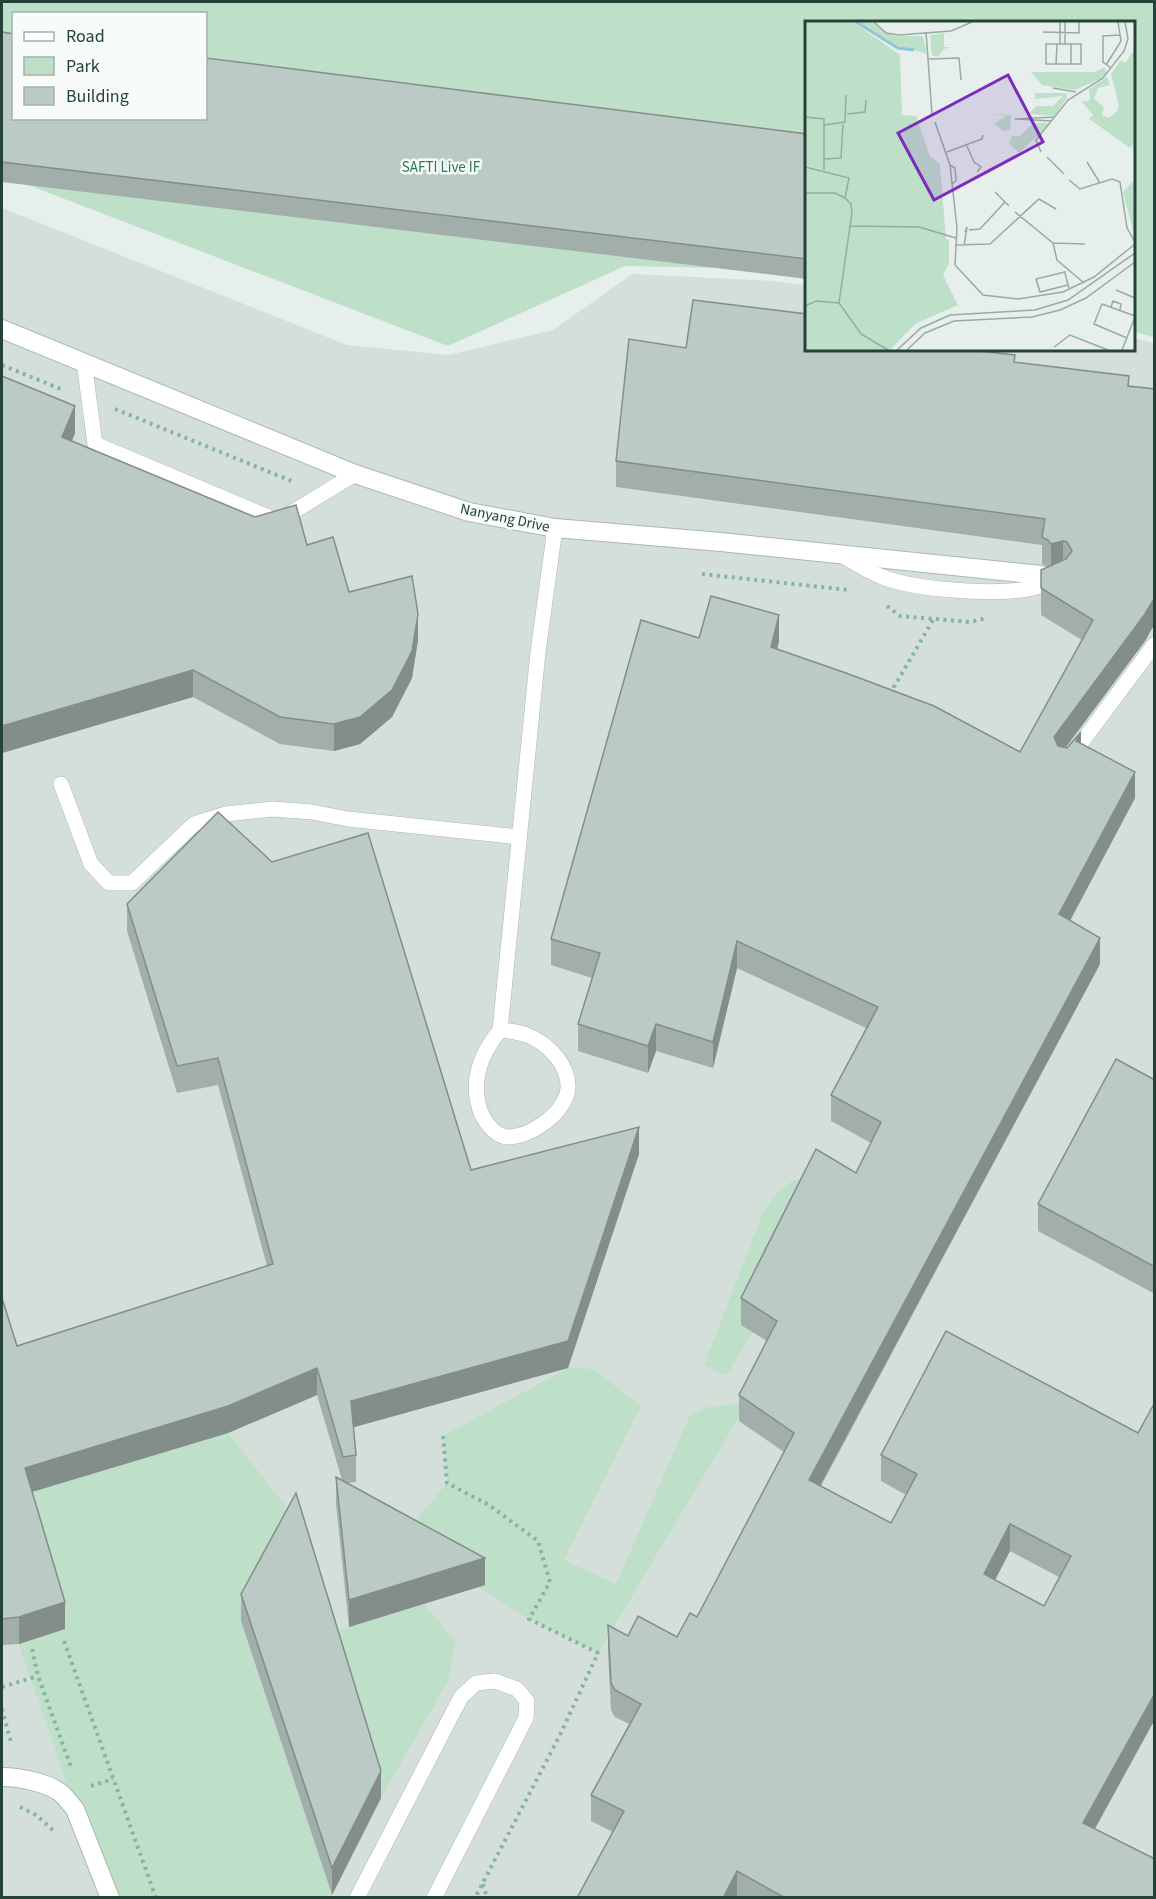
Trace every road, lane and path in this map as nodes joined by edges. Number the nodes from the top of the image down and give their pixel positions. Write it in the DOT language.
graph roads {
  1 [pos="2,329"];
  2 [pos="84,362"];
  3 [pos="2,365"];
  4 [pos="89,400"];
  5 [pos="355,474"];
  6 [pos="300,484"];
  7 [pos="555,528"];
  8 [pos="840,554"];
  9 [pos="1041,575"];
  10 [pos="1062,577"];
  11 [pos="933,620"];
  12 [pos="1155,645"];
  13 [pos="901,703"];
  14 [pos="1064,765"];
  15 [pos="61,784"];
  16 [pos="519,837"];
  17 [pos="500,1030"];
  18 [pos="443,1436"];
  19 [pos="64,1641"];
  20 [pos="32,1649"];
  21 [pos="38,1676"];
  22 [pos="2,1688"];
  23 [pos="2,1709"];
  24 [pos="11,1742"];
  25 [pos="71,1767"];
  26 [pos="2,1777"];
  27 [pos="113,1779"];
  28 [pos="85,1788"];
  29 [pos="18,1806"];
  30 [pos="57,1834"];
  31 [pos="482,1883"];
  32 [pos="110,1898"];
  33 [pos="156,1898"];
  34 [pos="357,1898"];
  35 [pos="434,1898"];
  36 [pos="475,1898"];
  37 [pos="487,1898"];
  1 -- 2 [label="street, Nanyang Drive"];
  2 -- 4 [label="lane"];
  2 -- 5 [label="street, Nanyang Drive"];
  3 -- 4 [label="path"];
  4 -- 5 [label="lane"];
  4 -- 6 [label="path"];
  5 -- 7 [label="street, Nanyang Drive"];
  7 -- 8 [label="street, Nanyang Drive"];
  7 -- 16 [label="lane"];
  8 -- 9 [label="street, Nanyang Drive"];
  8 -- 10 [label="lane"];
  11 -- 13 [label="path"];
  12 -- 14 [label="lane"];
  15 -- 16 [label="lane"];
  16 -- 17 [label="lane"];
  17 -- 17 [label="lane"];
  18 -- 31 [label="path"];
  19 -- 27 [label="path"];
  20 -- 21 [label="path"];
  21 -- 22 [label="path"];
  21 -- 25 [label="path"];
  23 -- 24 [label="path"];
  26 -- 32 [label="street"];
  27 -- 28 [label="path"];
  27 -- 33 [label="path"];
  29 -- 30 [label="path"];
  31 -- 36 [label="path"];
  31 -- 37 [label="path"];
  34 -- 35 [label="lane"];
}
